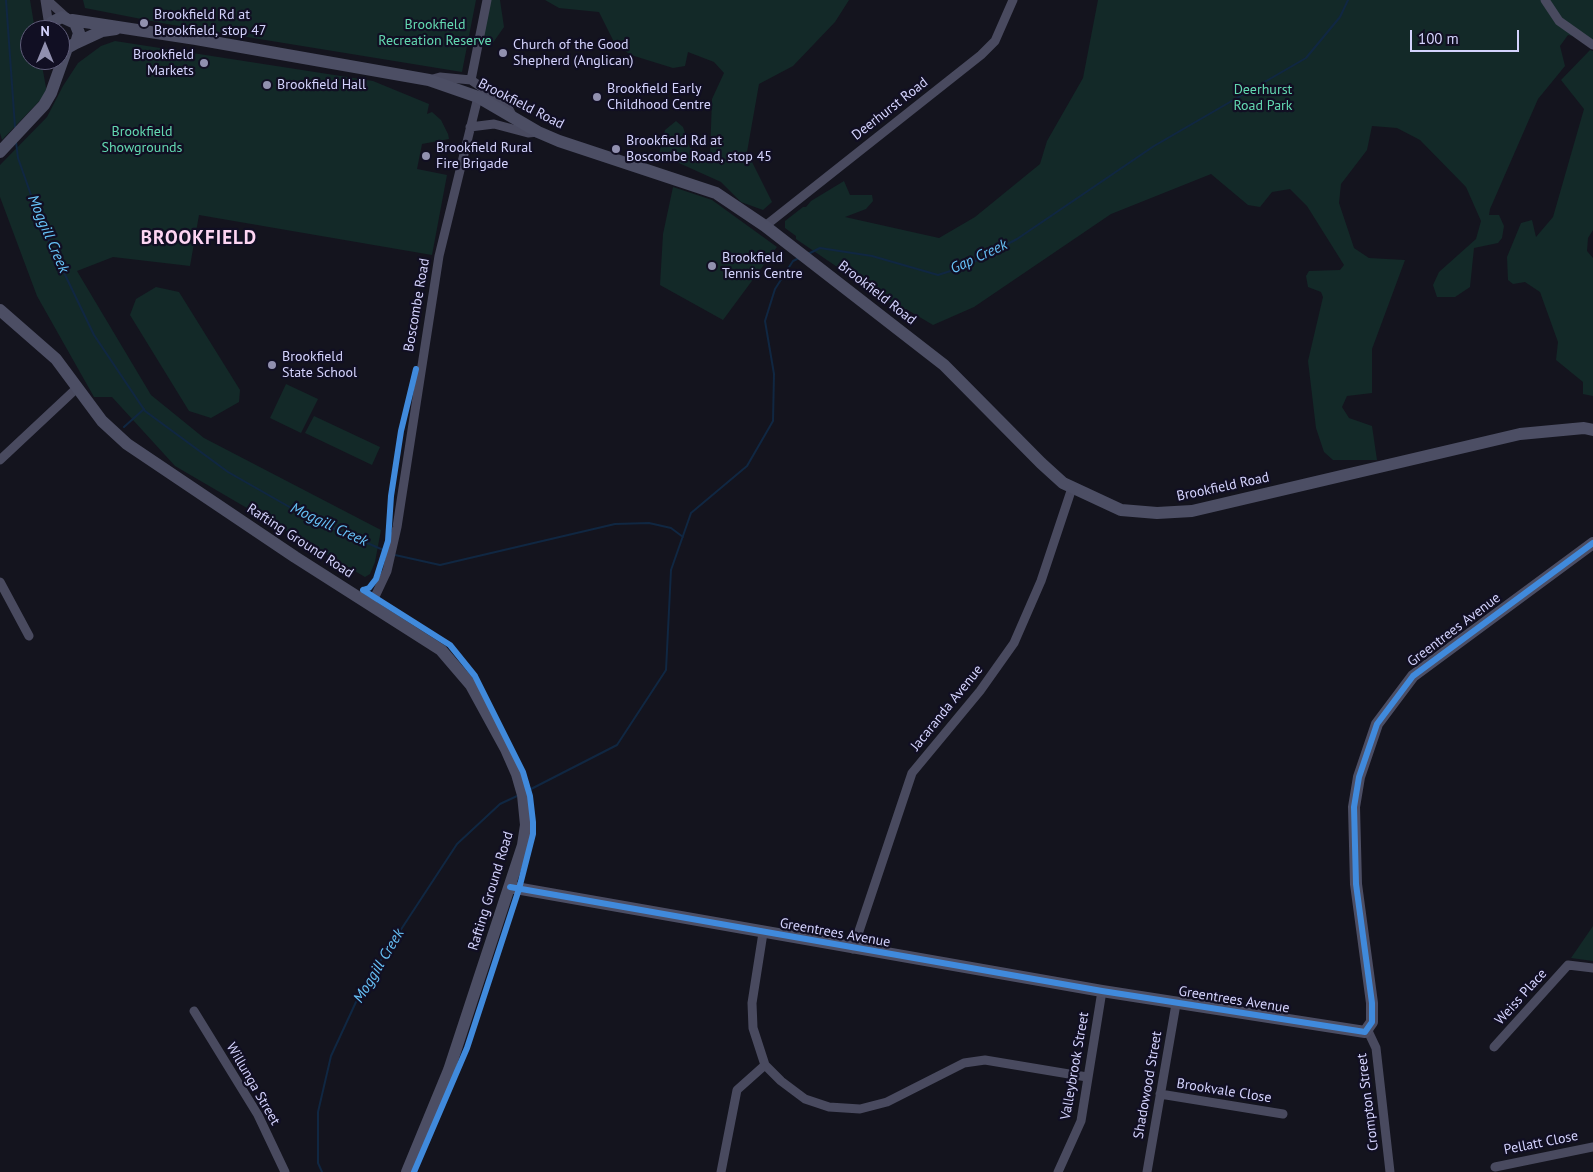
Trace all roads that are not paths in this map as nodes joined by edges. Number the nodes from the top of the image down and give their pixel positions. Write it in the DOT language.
graph roads {
  1 [pos="46,0"];
  2 [pos="487,0"];
  3 [pos="1013,0"];
  4 [pos="1545,0"];
  5 [pos="69,19"];
  6 [pos="47,20"];
  7 [pos="56,20"];
  8 [pos="70,20"];
  9 [pos="121,28"];
  10 [pos="70,41"];
  11 [pos="70,45"];
  12 [pos="1593,45"];
  13 [pos="56,70"];
  14 [pos="429,80"];
  15 [pos="471,80"];
  16 [pos="478,97"];
  17 [pos="513,119"];
  18 [pos="470,127"];
  19 [pos="538,132"];
  20 [pos="0,152"];
  21 [pos="766,226"];
  22 [pos="0,310"];
  23 [pos="78,387"];
  24 [pos="1593,430"];
  25 [pos="0,460"];
  26 [pos="1072,488"];
  27 [pos="1593,543"];
  28 [pos="0,582"];
  29 [pos="371,605"];
  30 [pos="30,636"];
  31 [pos="510,887"];
  32 [pos="763,933"];
  33 [pos="853,949"];
  34 [pos="1593,968"];
  35 [pos="1102,991"];
  36 [pos="1176,1004"];
  37 [pos="194,1011"];
  38 [pos="1368,1030"];
  39 [pos="1494,1047"];
  40 [pos="765,1065"];
  41 [pos="1087,1077"];
  42 [pos="1160,1094"];
  43 [pos="1283,1114"];
  44 [pos="1593,1147"];
  45 [pos="1495,1167"];
  46 [pos="286,1172"];
  47 [pos="407,1172"];
  48 [pos="721,1172"];
  49 [pos="1058,1172"];
  50 [pos="1147,1172"];
  51 [pos="1390,1172"];
  1 -- 5 [label="street"];
  1 -- 6 [label="street"];
  2 -- 15 [label="street"];
  3 -- 21 [label="street, Deerhurst Road"];
  4 -- 12 [label="street"];
  5 -- 7 [label="main road"];
  5 -- 9 [label="main road, Brookfield Road"];
  8 -- 10 [label="main road"];
  9 -- 11 [label="main road, Brookfield Road"];
  9 -- 14 [label="main road, Brookfield Road"];
  13 -- 20 [label="main road"];
  14 -- 15 [label="street"];
  14 -- 16 [label="main road, Brookfield Road"];
  15 -- 17 [label="street"];
  16 -- 17 [label="main road, Brookfield Road"];
  16 -- 18 [label="street, Boscombe Road"];
  17 -- 19 [label="main road, Brookfield Road"];
  18 -- 19 [label="street"];
  18 -- 29 [label="street, Boscombe Road"];
  19 -- 21 [label="main road, Brookfield Road"];
  21 -- 26 [label="main road, Brookfield Road"];
  22 -- 23 [label="main road, Rafting Ground Road"];
  23 -- 25 [label="street"];
  23 -- 29 [label="main road, Rafting Ground Road"];
  24 -- 26 [label="main road, Brookfield Road"];
  26 -- 33 [label="street, Jacaranda Avenue"];
  27 -- 38 [label="main road, Greentrees Avenue"];
  28 -- 30 [label="street"];
  29 -- 31 [label="main road, Rafting Ground Road"];
  31 -- 32 [label="main road, Greentrees Avenue"];
  31 -- 47 [label="main road, Rafting Ground Road"];
  32 -- 33 [label="main road, Greentrees Avenue"];
  32 -- 40 [label="street"];
  33 -- 35 [label="main road, Greentrees Avenue"];
  34 -- 39 [label="street, Weiss Place"];
  35 -- 36 [label="main road, Greentrees Avenue"];
  35 -- 41 [label="street, Valleybrook Street"];
  36 -- 38 [label="main road, Greentrees Avenue"];
  36 -- 42 [label="street, Shadowood Street"];
  37 -- 46 [label="street, Willunga Street"];
  38 -- 51 [label="street, Crompton Street"];
  40 -- 41 [label="street"];
  40 -- 48 [label="street"];
  41 -- 49 [label="street, Valleybrook Street"];
  42 -- 43 [label="street, Brookvale Close"];
  42 -- 50 [label="street, Shadowood Street"];
  44 -- 45 [label="street, Pellatt Close"];
}
